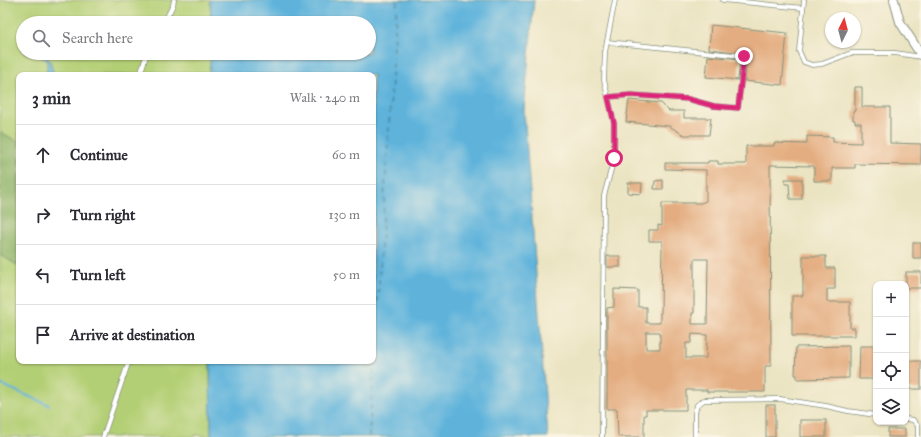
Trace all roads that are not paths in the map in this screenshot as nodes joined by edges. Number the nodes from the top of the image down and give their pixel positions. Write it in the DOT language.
graph roads {
  1 [pos="174,0"];
  2 [pos="615,0"];
  3 [pos="723,0"];
  4 [pos="804,0"];
  5 [pos="894,0"];
  6 [pos="803,8"];
  7 [pos="168,16"];
  8 [pos="607,42"];
  9 [pos="921,56"];
  10 [pos="145,60"];
  11 [pos="141,72"];
  12 [pos="608,97"];
  13 [pos="128,364"];
  14 [pos="873,415"];
  15 [pos="909,419"];
  16 [pos="103,437"];
  17 [pos="602,437"];
  18 [pos="695,437"];
  19 [pos="918,437"];
  1 -- 7 [label="lane"];
  2 -- 8 [label="lane"];
  3 -- 6 [label="lane"];
  4 -- 6 [label="lane"];
  5 -- 9 [label="street"];
  6 -- 9 [label="lane"];
  8 -- 12 [label="lane"];
  8 -- 12 [label="lane"];
  10 -- 11 [label="lane"];
  12 -- 17 [label="lane"];
  13 -- 16 [label="lane"];
  14 -- 18 [label="lane"];
  15 -- 19 [label="lane"];
}
